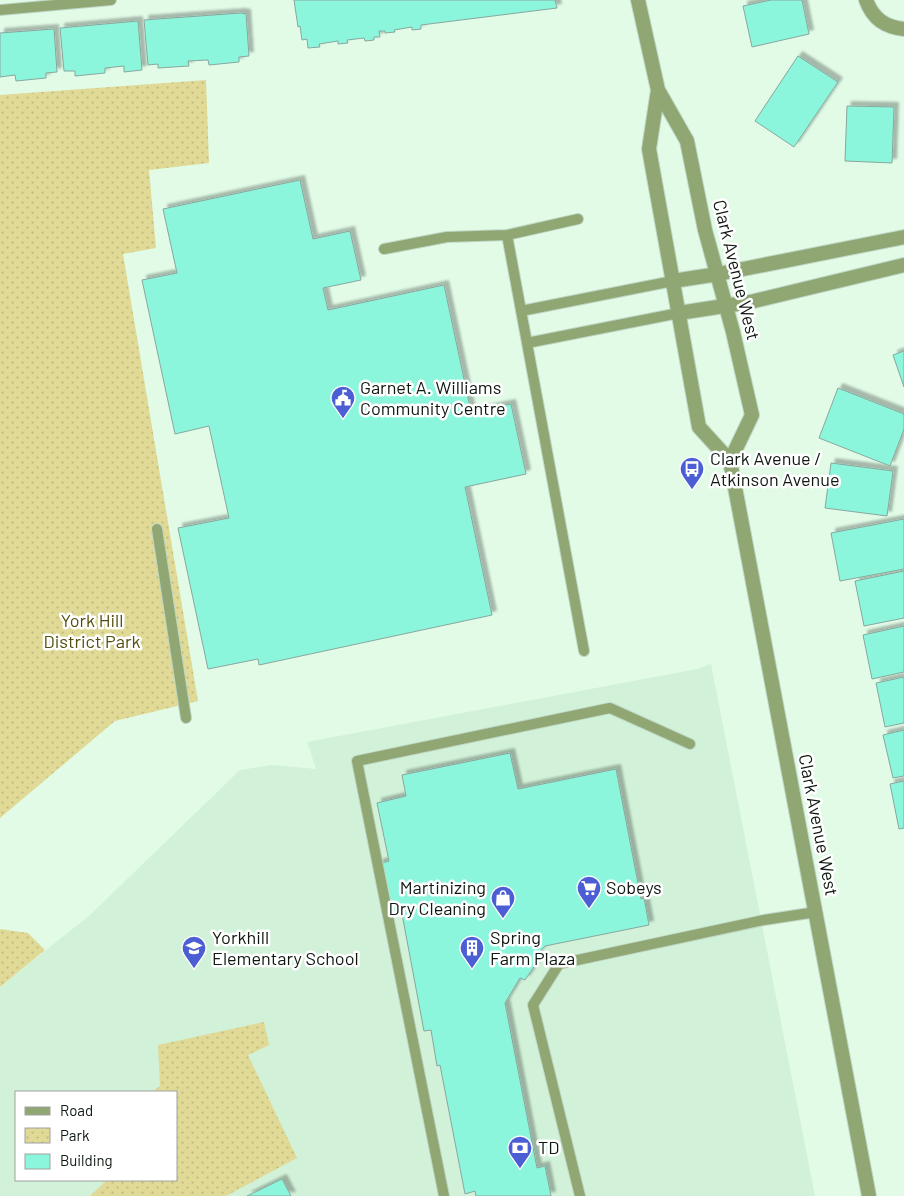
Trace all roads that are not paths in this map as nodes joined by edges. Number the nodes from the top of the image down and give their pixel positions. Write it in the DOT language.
graph roads {
  1 [pos="111,0"];
  2 [pos="638,0"];
  3 [pos="866,0"];
  4 [pos="49,3"];
  5 [pos="0,10"];
  6 [pos="904,29"];
  7 [pos="658,90"];
  8 [pos="578,219"];
  9 [pos="507,235"];
  10 [pos="904,237"];
  11 [pos="384,248"];
  12 [pos="904,265"];
  13 [pos="718,274"];
  14 [pos="673,281"];
  15 [pos="726,306"];
  16 [pos="521,311"];
  17 [pos="679,313"];
  18 [pos="527,343"];
  19 [pos="730,461"];
  20 [pos="157,529"];
  21 [pos="584,651"];
  22 [pos="186,718"];
  23 [pos="690,744"];
  24 [pos="816,912"];
  25 [pos="444,1196"];
  26 [pos="580,1196"];
  27 [pos="870,1196"];
  1 -- 4 [label="lane"];
  2 -- 7 [label="street, Clark Avenue West"];
  3 -- 6 [label="street"];
  4 -- 5 [label="lane"];
  7 -- 13 [label="street, Clark Avenue West"];
  7 -- 14 [label="street, Clark Avenue West"];
  8 -- 9 [label="lane"];
  9 -- 11 [label="lane"];
  9 -- 16 [label="lane"];
  10 -- 13 [label="street"];
  12 -- 15 [label="street"];
  13 -- 14 [label="street"];
  13 -- 15 [label="street, Clark Avenue West"];
  14 -- 16 [label="lane"];
  14 -- 17 [label="street, Clark Avenue West"];
  15 -- 17 [label="street"];
  15 -- 19 [label="street, Clark Avenue West"];
  16 -- 18 [label="lane"];
  17 -- 18 [label="lane"];
  17 -- 19 [label="street, Clark Avenue West"];
  18 -- 21 [label="lane"];
  19 -- 24 [label="street, Clark Avenue West"];
  20 -- 22 [label="lane"];
  23 -- 25 [label="lane"];
  24 -- 26 [label="lane"];
  24 -- 27 [label="street, Clark Avenue West"];
}
